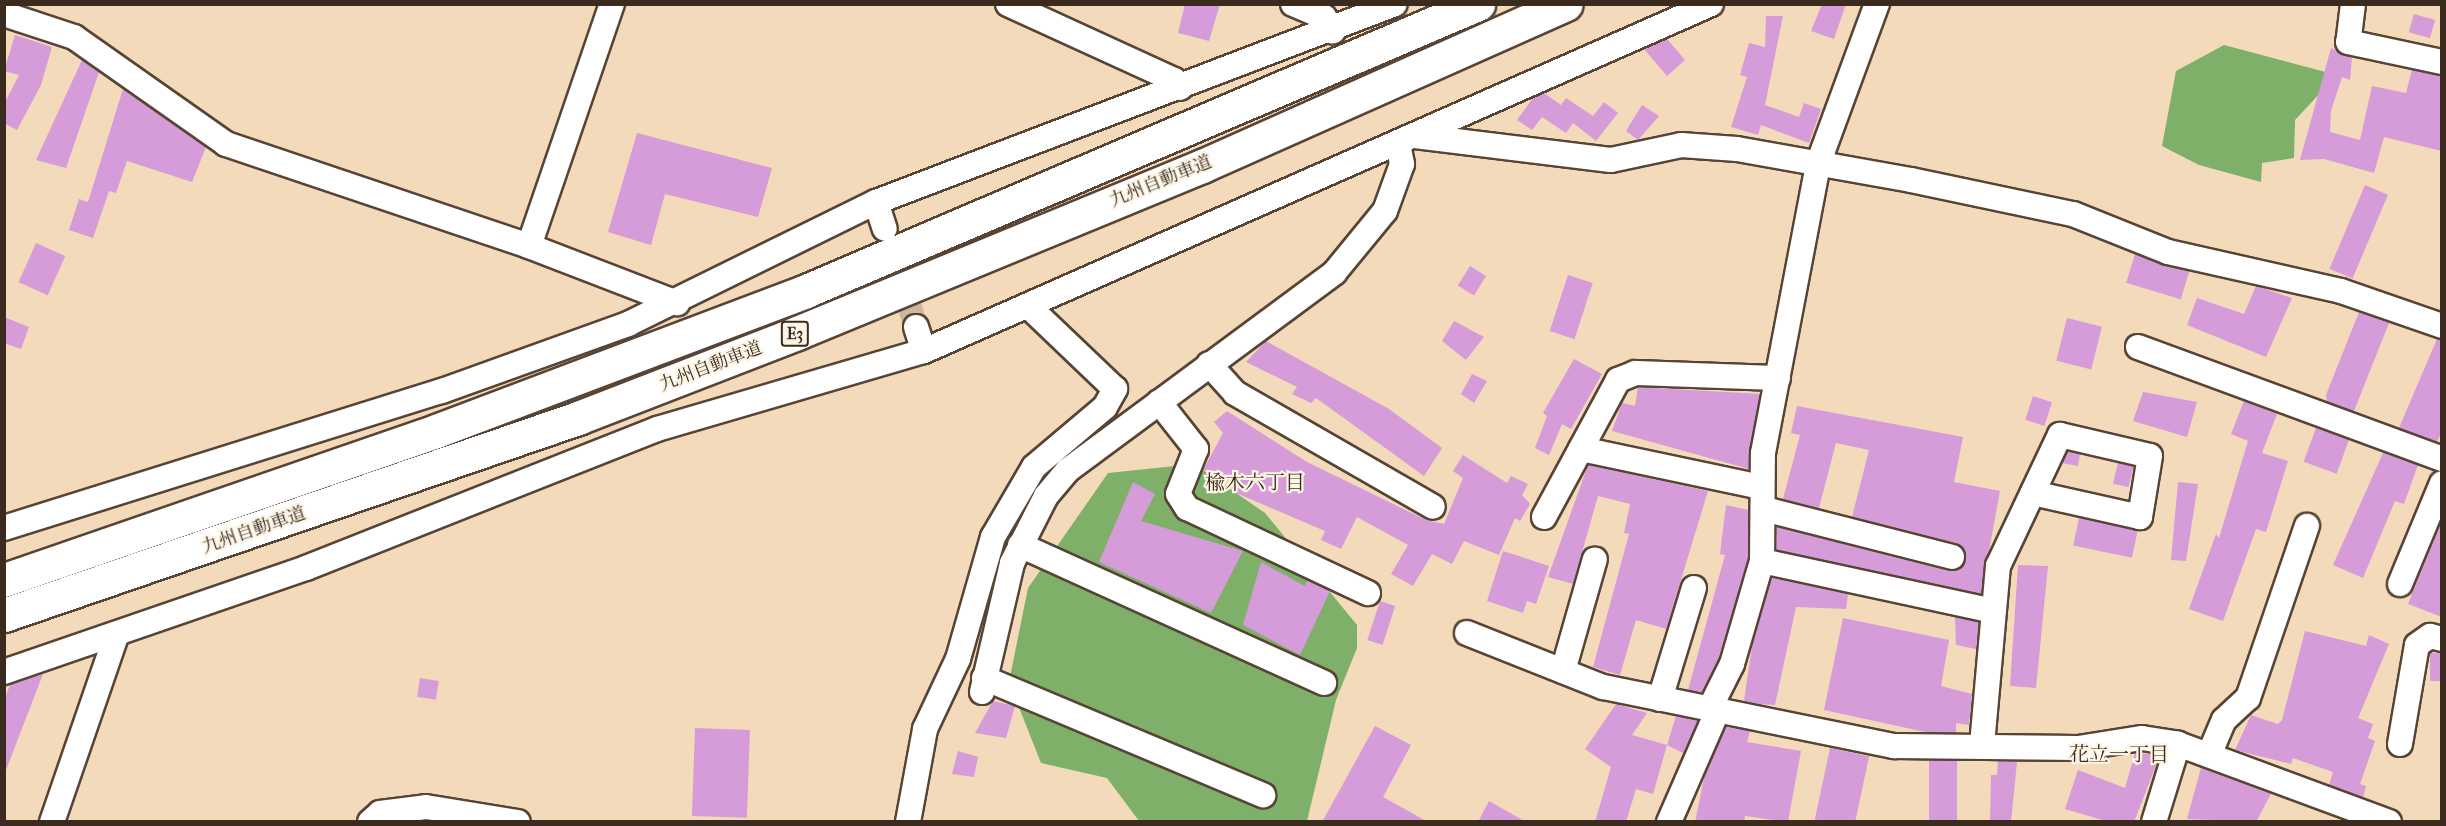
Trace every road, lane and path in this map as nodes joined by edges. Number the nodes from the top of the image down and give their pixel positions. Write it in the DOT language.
graph roads {
  1 [pos="612,4"];
  2 [pos="1008,4"];
  3 [pos="1293,4"];
  4 [pos="1395,4"];
  5 [pos="1478,4"];
  6 [pos="1566,4"];
  7 [pos="1711,4"];
  8 [pos="1876,4"];
  9 [pos="2353,4"];
  10 [pos="4,14"];
  11 [pos="1333,32"];
  12 [pos="2442,62"];
  13 [pos="1180,88"];
  14 [pos="1406,140"];
  15 [pos="1818,164"];
  16 [pos="876,202"];
  17 [pos="885,229"];
  18 [pos="529,246"];
  19 [pos="677,303"];
  20 [pos="1028,306"];
  21 [pos="2442,326"];
  22 [pos="916,327"];
  23 [pos="2138,347"];
  24 [pos="924,351"];
  25 [pos="1209,364"];
  26 [pos="1778,378"];
  27 [pos="1159,402"];
  28 [pos="1581,449"];
  29 [pos="2442,459"];
  30 [pos="2442,483"];
  31 [pos="2033,493"];
  32 [pos="1762,498"];
  33 [pos="1433,507"];
  34 [pos="1544,517"];
  35 [pos="2307,526"];
  36 [pos="4,528"];
  37 [pos="1020,545"];
  38 [pos="1952,557"];
  39 [pos="1595,559"];
  40 [pos="1762,561"];
  41 [pos="4,580"];
  42 [pos="2400,584"];
  43 [pos="1694,588"];
  44 [pos="1368,593"];
  45 [pos="1994,611"];
  46 [pos="4,615"];
  47 [pos="1467,633"];
  48 [pos="116,636"];
  49 [pos="2442,639"];
  50 [pos="1563,671"];
  51 [pos="4,672"];
  52 [pos="1324,683"];
  53 [pos="1660,699"];
  54 [pos="1714,709"];
  55 [pos="2178,744"];
  56 [pos="2400,744"];
  57 [pos="1982,745"];
  58 [pos="2209,756"];
  59 [pos="1263,795"];
  60 [pos="52,822"];
  61 [pos="370,822"];
  62 [pos="518,822"];
  63 [pos="908,822"];
  64 [pos="1669,822"];
  65 [pos="2154,822"];
  66 [pos="2389,822"];
  1 -- 18 [label="street"];
  2 -- 13 [label="street"];
  3 -- 11 [label="street"];
  4 -- 11 [label="street"];
  5 -- 41 [label="highway, 九州自動車道 / E3"];
  6 -- 46 [label="highway, 九州自動車道 / E3"];
  7 -- 14 [label="street"];
  8 -- 15 [label="street"];
  9 -- 12 [label="street"];
  10 -- 18 [label="street"];
  11 -- 13 [label="street"];
  13 -- 16 [label="street"];
  14 -- 15 [label="street"];
  14 -- 20 [label="street"];
  14 -- 25 [label="street"];
  15 -- 21 [label="street"];
  15 -- 26 [label="street"];
  16 -- 17 [label="street"];
  16 -- 19 [label="street"];
  18 -- 19 [label="street"];
  19 -- 36 [label="street"];
  20 -- 24 [label="street"];
  20 -- 63 [label="street"];
  22 -- 24 [label="street"];
  23 -- 29 [label="street"];
  24 -- 48 [label="street"];
  25 -- 27 [label="street"];
  25 -- 33 [label="street"];
  26 -- 28 [label="street"];
  26 -- 32 [label="street"];
  27 -- 37 [label="street"];
  27 -- 44 [label="street"];
  28 -- 32 [label="street"];
  28 -- 34 [label="street"];
  30 -- 42 [label="street"];
  31 -- 31 [label="street"];
  31 -- 45 [label="street"];
  32 -- 38 [label="street"];
  32 -- 40 [label="street"];
  35 -- 58 [label="street"];
  37 -- 52 [label="street"];
  37 -- 59 [label="street"];
  39 -- 50 [label="street"];
  40 -- 45 [label="street"];
  40 -- 54 [label="street"];
  43 -- 53 [label="street"];
  45 -- 57 [label="street"];
  47 -- 50 [label="street"];
  48 -- 51 [label="street"];
  48 -- 60 [label="street"];
  49 -- 56 [label="street"];
  50 -- 53 [label="street"];
  53 -- 54 [label="street"];
  54 -- 57 [label="street"];
  54 -- 64 [label="street"];
  55 -- 57 [label="street"];
  55 -- 58 [label="street"];
  55 -- 65 [label="street"];
  58 -- 66 [label="street"];
  61 -- 62 [label="street"];
}
